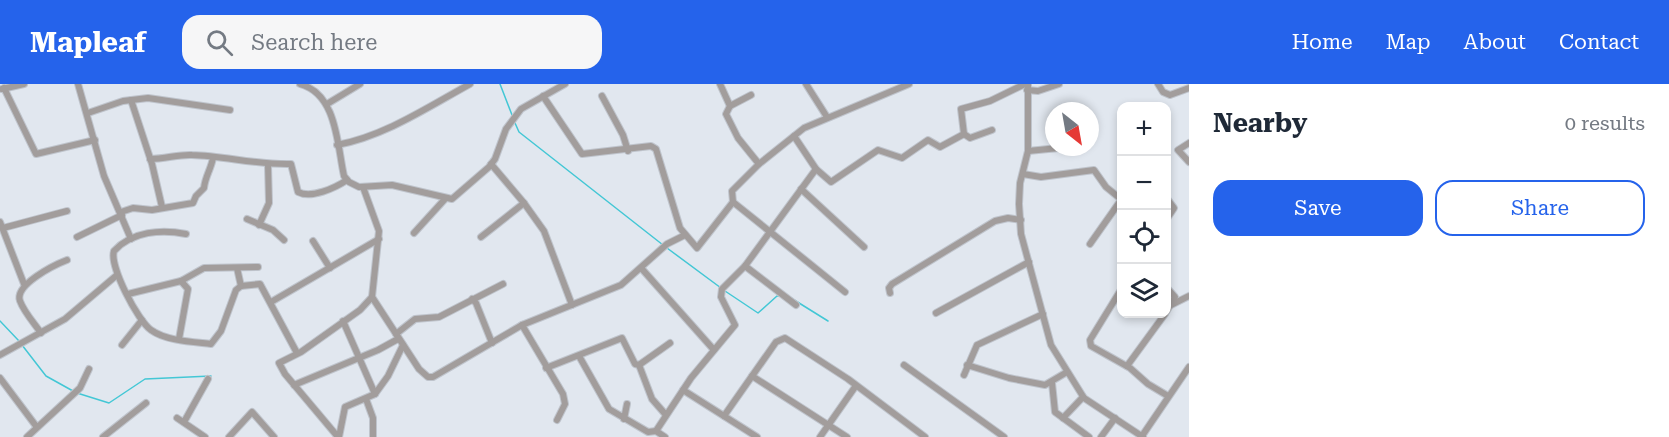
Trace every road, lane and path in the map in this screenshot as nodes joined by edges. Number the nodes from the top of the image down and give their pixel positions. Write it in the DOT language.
graph roads {
  1 [pos="24,84"];
  2 [pos="78,84"];
  3 [pos="300,84"];
  4 [pos="360,84"];
  5 [pos="470,84"];
  6 [pos="565,84"];
  7 [pos="720,84"];
  8 [pos="806,84"];
  9 [pos="909,84"];
  10 [pos="1059,84"];
  11 [pos="1158,84"];
  12 [pos="1027,86"];
  13 [pos="550,87"];
  14 [pos="1189,88"];
  15 [pos="2,89"];
  16 [pos="751,94"];
  17 [pos="543,96"];
  18 [pos="602,96"];
  19 [pos="131,100"];
  20 [pos="327,104"];
  21 [pos="730,106"];
  22 [pos="230,110"];
  23 [pos="88,113"];
  24 [pos="828,117"];
  25 [pos="992,130"];
  26 [pos="964,134"];
  27 [pos="794,136"];
  28 [pos="95,140"];
  29 [pos="1189,143"];
  30 [pos="338,145"];
  31 [pos="1045,150"];
  32 [pos="628,151"];
  33 [pos="1028,152"];
  34 [pos="213,158"];
  35 [pos="150,159"];
  36 [pos="1189,162"];
  37 [pos="491,164"];
  38 [pos="759,164"];
  39 [pos="268,165"];
  40 [pos="816,170"];
  41 [pos="1023,174"];
  42 [pos="347,180"];
  43 [pos="363,187"];
  44 [pos="801,189"];
  45 [pos="1117,197"];
  46 [pos="445,199"];
  47 [pos="733,202"];
  48 [pos="524,203"];
  49 [pos="1117,206"];
  50 [pos="162,207"];
  51 [pos="67,211"];
  52 [pos="121,214"];
  53 [pos="247,219"];
  54 [pos="1021,220"];
  55 [pos="1,225"];
  56 [pos="259,225"];
  57 [pos="770,229"];
  58 [pos="414,233"];
  59 [pos="186,234"];
  60 [pos="685,236"];
  61 [pos="77,237"];
  62 [pos="481,237"];
  63 [pos="131,239"];
  64 [pos="379,239"];
  65 [pos="284,240"];
  66 [pos="313,241"];
  67 [pos="1090,244"];
  68 [pos="864,247"];
  69 [pos="67,260"];
  70 [pos="1029,262"];
  71 [pos="745,266"];
  72 [pos="258,267"];
  73 [pos="237,268"];
  74 [pos="330,268"];
  75 [pos="642,269"];
  76 [pos="117,275"];
  77 [pos="181,280"];
  78 [pos="24,284"];
  79 [pos="503,284"];
  80 [pos="241,286"];
  81 [pos="845,292"];
  82 [pos="890,293"];
  83 [pos="128,294"];
  84 [pos="1117,296"];
  85 [pos="1189,296"];
  86 [pos="372,297"];
  87 [pos="475,300"];
  88 [pos="271,302"];
  89 [pos="572,305"];
  90 [pos="796,305"];
  91 [pos="1171,307"];
  92 [pos="936,313"];
  93 [pos="1043,314"];
  94 [pos="1162,318"];
  95 [pos="142,320"];
  96 [pos="343,321"];
  97 [pos="522,325"];
  98 [pos="41,333"];
  99 [pos="397,336"];
  100 [pos="179,339"];
  101 [pos="492,343"];
  102 [pos="670,343"];
  103 [pos="122,345"];
  104 [pos="403,345"];
  105 [pos="714,350"];
  106 [pos="297,353"];
  107 [pos="0,355"];
  108 [pos="579,356"];
  109 [pos="358,358"];
  110 [pos="639,365"];
  111 [pos="904,365"];
  112 [pos="968,365"];
  113 [pos="1127,366"];
  114 [pos="1189,367"];
  115 [pos="546,368"];
  116 [pos="89,369"];
  117 [pos="1067,372"];
  118 [pos="964,375"];
  119 [pos="752,376"];
  120 [pos="0,378"];
  121 [pos="208,380"];
  122 [pos="1052,383"];
  123 [pos="294,385"];
  124 [pos="855,387"];
  125 [pos="683,390"];
  126 [pos="375,394"];
  127 [pos="1168,396"];
  128 [pos="1083,397"];
  129 [pos="366,399"];
  130 [pos="146,403"];
  131 [pos="627,404"];
  132 [pos="666,415"];
  133 [pos="724,416"];
  134 [pos="624,418"];
  135 [pos="1063,418"];
  136 [pos="1115,418"];
  137 [pos="557,420"];
  138 [pos="829,424"];
  139 [pos="36,426"];
  140 [pos="656,431"];
  141 [pos="27,437"];
  142 [pos="103,437"];
  143 [pos="205,437"];
  144 [pos="229,437"];
  145 [pos="274,437"];
  146 [pos="338,437"];
  147 [pos="373,437"];
  148 [pos="665,437"];
  149 [pos="757,437"];
  150 [pos="820,437"];
  151 [pos="847,437"];
  152 [pos="925,437"];
  153 [pos="1004,437"];
  154 [pos="1089,437"];
  155 [pos="1101,437"];
  156 [pos="1142,437"];
  1 -- 15 [label="street"];
  2 -- 23 [label="street"];
  3 -- 20 [label="street"];
  4 -- 20 [label="street"];
  5 -- 30 [label="street"];
  6 -- 13 [label="street"];
  7 -- 21 [label="street"];
  8 -- 24 [label="street"];
  9 -- 24 [label="street"];
  10 -- 12 [label="street"];
  11 -- 14 [label="street"];
  12 -- 26 [label="street"];
  12 -- 33 [label="street"];
  13 -- 17 [label="street"];
  15 -- 28 [label="street"];
  16 -- 21 [label="street"];
  17 -- 32 [label="street"];
  17 -- 37 [label="street"];
  18 -- 32 [label="street"];
  19 -- 22 [label="street"];
  19 -- 23 [label="street"];
  19 -- 35 [label="street"];
  20 -- 30 [label="street"];
  21 -- 38 [label="street"];
  23 -- 28 [label="street"];
  24 -- 27 [label="street"];
  25 -- 26 [label="street"];
  26 -- 40 [label="street"];
  27 -- 38 [label="street"];
  27 -- 40 [label="street"];
  28 -- 52 [label="street"];
  29 -- 36 [label="street"];
  30 -- 42 [label="street"];
  31 -- 33 [label="street"];
  32 -- 60 [label="street"];
  33 -- 41 [label="street"];
  34 -- 35 [label="street"];
  34 -- 39 [label="street"];
  34 -- 50 [label="street"];
  35 -- 50 [label="street"];
  37 -- 46 [label="street"];
  37 -- 48 [label="street"];
  38 -- 47 [label="street"];
  39 -- 42 [label="street"];
  39 -- 56 [label="street"];
  40 -- 44 [label="street"];
  41 -- 45 [label="street"];
  41 -- 54 [label="street"];
  42 -- 43 [label="street"];
  43 -- 46 [label="street"];
  43 -- 64 [label="street"];
  44 -- 57 [label="street"];
  44 -- 68 [label="street"];
  46 -- 58 [label="street"];
  47 -- 57 [label="street"];
  47 -- 60 [label="street"];
  48 -- 62 [label="street"];
  48 -- 89 [label="street"];
  49 -- 67 [label="street"];
  50 -- 52 [label="street"];
  51 -- 55 [label="street"];
  52 -- 61 [label="street"];
  52 -- 63 [label="street"];
  53 -- 56 [label="street"];
  54 -- 70 [label="street"];
  54 -- 82 [label="street"];
  55 -- 78 [label="street"];
  56 -- 65 [label="street"];
  57 -- 71 [label="street"];
  57 -- 81 [label="street"];
  59 -- 63 [label="street"];
  60 -- 75 [label="street"];
  63 -- 76 [label="street"];
  64 -- 74 [label="street"];
  64 -- 86 [label="street"];
  66 -- 74 [label="street"];
  69 -- 78 [label="street"];
  70 -- 92 [label="street"];
  70 -- 93 [label="street"];
  71 -- 90 [label="street"];
  71 -- 105 [label="street"];
  72 -- 73 [label="street"];
  73 -- 77 [label="street"];
  73 -- 80 [label="street"];
  74 -- 88 [label="street"];
  75 -- 89 [label="street"];
  75 -- 105 [label="street"];
  76 -- 83 [label="street"];
  76 -- 98 [label="street"];
  77 -- 83 [label="street"];
  77 -- 100 [label="street"];
  78 -- 98 [label="street"];
  79 -- 87 [label="street"];
  80 -- 88 [label="street"];
  80 -- 100 [label="street"];
  83 -- 95 [label="street"];
  84 -- 113 [label="street"];
  85 -- 91 [label="street"];
  86 -- 96 [label="street"];
  86 -- 99 [label="street"];
  87 -- 99 [label="street"];
  87 -- 101 [label="street"];
  88 -- 106 [label="street"];
  89 -- 97 [label="street"];
  93 -- 112 [label="street"];
  93 -- 117 [label="street"];
  94 -- 113 [label="street"];
  95 -- 100 [label="street"];
  95 -- 103 [label="street"];
  96 -- 106 [label="street"];
  96 -- 109 [label="street"];
  97 -- 101 [label="street"];
  97 -- 115 [label="street"];
  98 -- 107 [label="street"];
  99 -- 104 [label="street"];
  99 -- 109 [label="street"];
  101 -- 104 [label="street"];
  102 -- 110 [label="street"];
  104 -- 126 [label="street"];
  105 -- 125 [label="street"];
  106 -- 123 [label="street"];
  108 -- 110 [label="street"];
  108 -- 115 [label="street"];
  108 -- 134 [label="street"];
  109 -- 123 [label="street"];
  109 -- 126 [label="street"];
  110 -- 132 [label="street"];
  111 -- 153 [label="street"];
  112 -- 118 [label="street"];
  112 -- 122 [label="street"];
  113 -- 127 [label="street"];
  114 -- 127 [label="street"];
  115 -- 137 [label="street"];
  116 -- 139 [label="street"];
  117 -- 122 [label="street"];
  117 -- 128 [label="street"];
  119 -- 124 [label="street"];
  119 -- 133 [label="street"];
  119 -- 138 [label="street"];
  120 -- 139 [label="street"];
  121 -- 143 [label="street"];
  122 -- 135 [label="street"];
  123 -- 146 [label="street"];
  124 -- 138 [label="street"];
  124 -- 152 [label="street"];
  125 -- 132 [label="street"];
  125 -- 133 [label="street"];
  126 -- 129 [label="street"];
  127 -- 156 [label="street"];
  128 -- 135 [label="street"];
  128 -- 136 [label="street"];
  129 -- 146 [label="street"];
  129 -- 147 [label="street"];
  130 -- 142 [label="street"];
  131 -- 134 [label="street"];
  132 -- 140 [label="street"];
  133 -- 149 [label="street"];
  134 -- 140 [label="street"];
  135 -- 154 [label="street"];
  136 -- 155 [label="street"];
  136 -- 156 [label="street"];
  138 -- 150 [label="street"];
  138 -- 151 [label="street"];
  139 -- 141 [label="street"];
  140 -- 148 [label="street"];
  144 -- 145 [label="street"];
}
